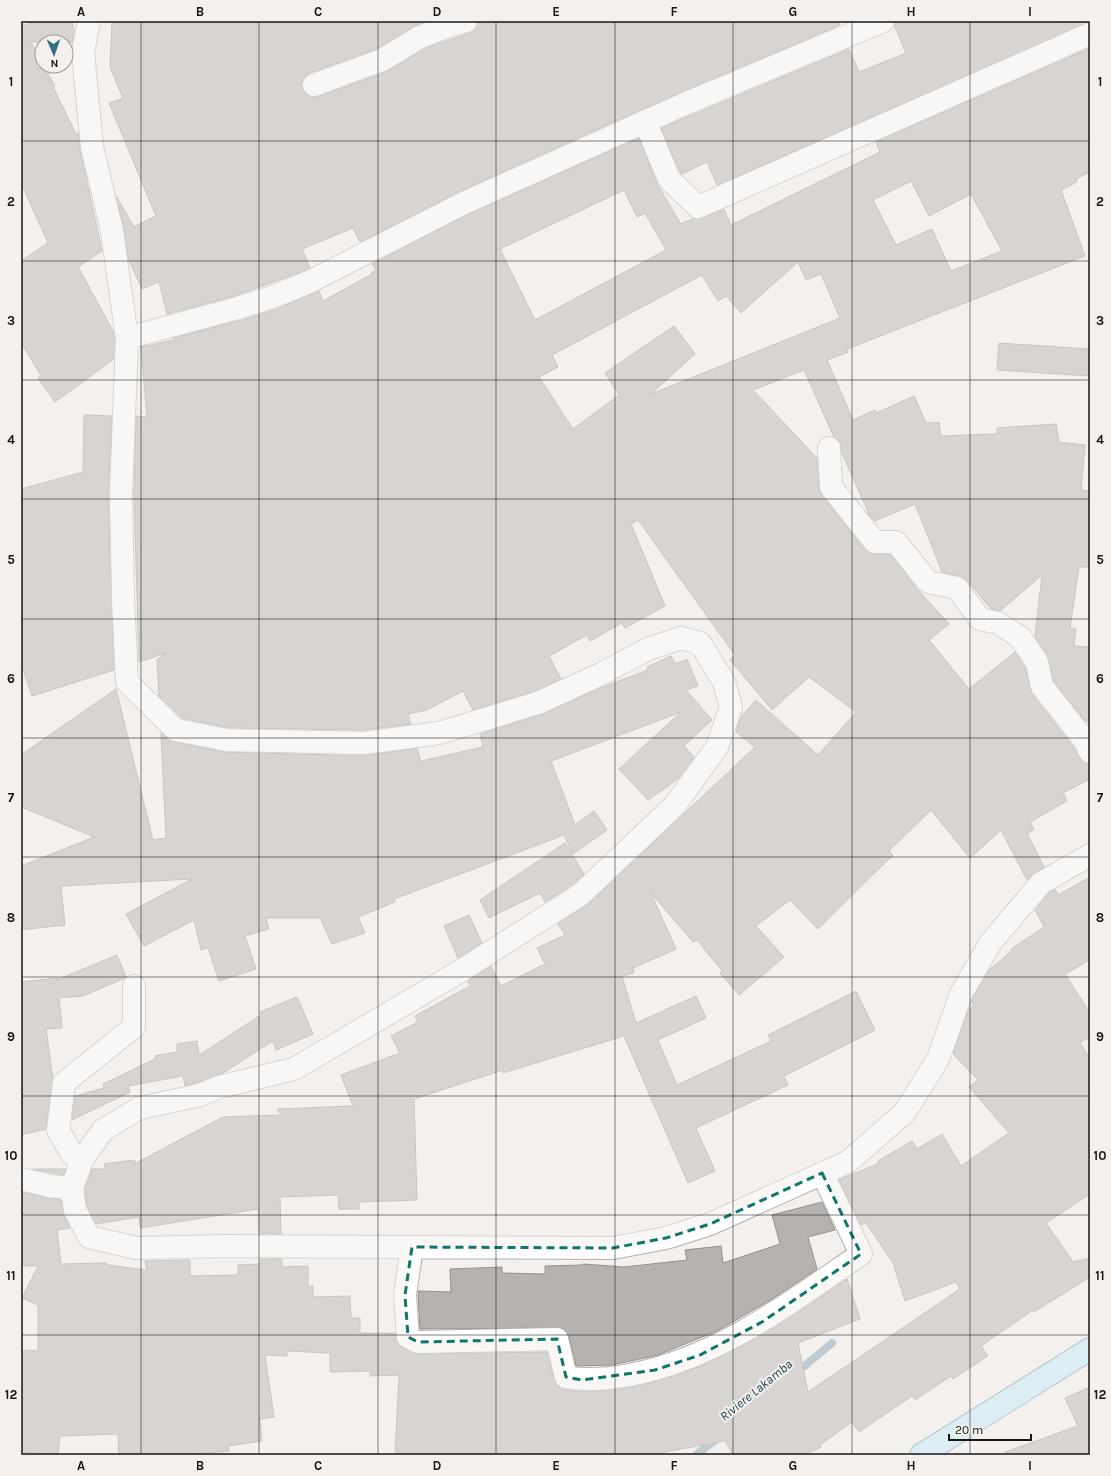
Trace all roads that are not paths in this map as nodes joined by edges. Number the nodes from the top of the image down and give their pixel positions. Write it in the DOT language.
graph roads {
  1 [pos="89,21"];
  2 [pos="466,21"];
  3 [pos="883,21"];
  4 [pos="1090,34"];
  5 [pos="314,84"];
  6 [pos="646,121"];
  7 [pos="127,338"];
  8 [pos="829,448"];
  9 [pos="1090,752"];
  10 [pos="1090,855"];
  11 [pos="134,986"];
  12 [pos="82,1160"];
  13 [pos="822,1173"];
  14 [pos="21,1179"];
  15 [pos="72,1188"];
  16 [pos="412,1247"];
  17 [pos="1090,1349"];
  18 [pos="921,1455"];
  1 -- 7 [label="street"];
  2 -- 5 [label="street"];
  3 -- 6 [label="street"];
  4 -- 6 [label="street"];
  6 -- 7 [label="street"];
  7 -- 12 [label="street"];
  8 -- 9 [label="street"];
  10 -- 13 [label="street"];
  11 -- 12 [label="street"];
  12 -- 15 [label="street"];
  13 -- 16 [label="street"];
  13 -- 16 [label="street"];
  14 -- 15 [label="street"];
  15 -- 16 [label="street"];
  17 -- 18 [label="main road"];
}
